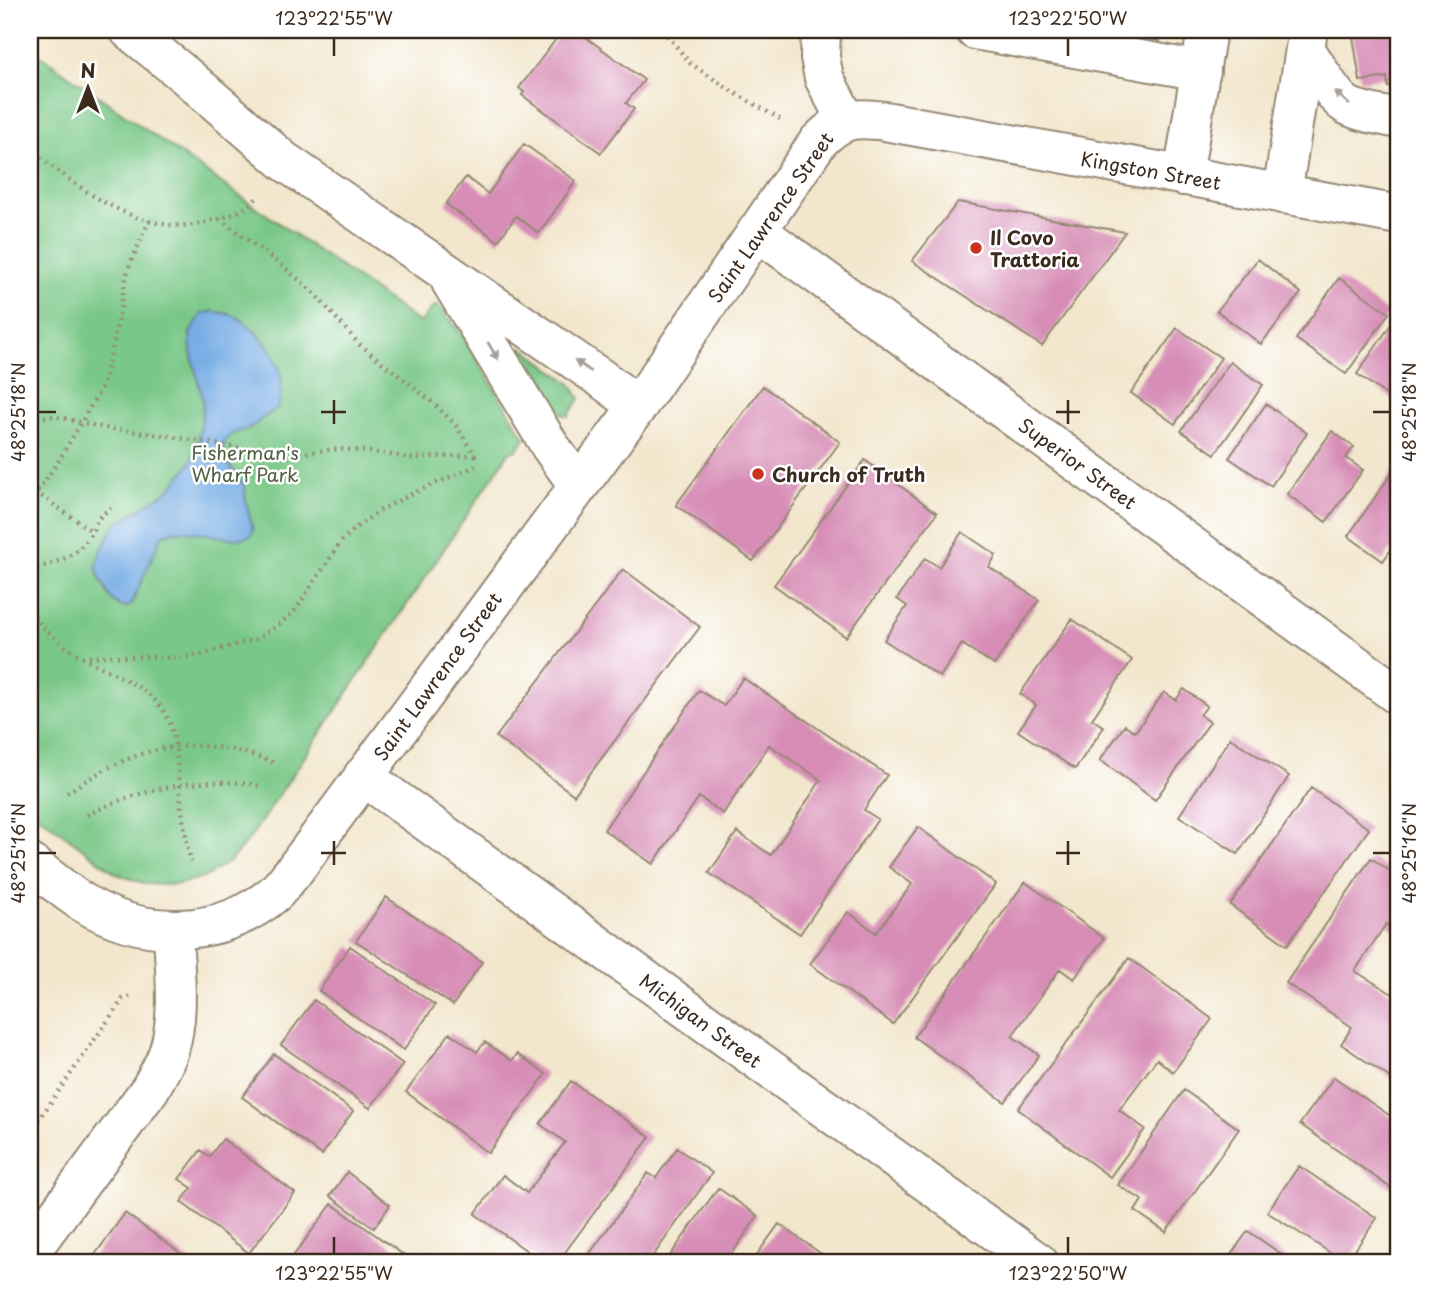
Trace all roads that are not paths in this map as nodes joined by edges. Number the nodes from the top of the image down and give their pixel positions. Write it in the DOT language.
graph roads {
  1 [pos="129,30"];
  2 [pos="821,30"];
  3 [pos="975,30"];
  4 [pos="1207,30"];
  5 [pos="1307,39"];
  6 [pos="1201,71"];
  7 [pos="1399,119"];
  8 [pos="903,124"];
  9 [pos="832,131"];
  10 [pos="1183,176"];
  11 [pos="1282,194"];
  12 [pos="1399,215"];
  13 [pos="757,230"];
  14 [pos="445,272"];
  15 [pos="638,406"];
  16 [pos="578,485"];
  17 [pos="1399,696"];
  18 [pos="363,776"];
  19 [pos="30,863"];
  20 [pos="173,930"];
  21 [pos="30,1252"];
  22 [pos="1039,1263"];
  1 -- 14 [label="street"];
  2 -- 9 [label="street"];
  3 -- 6 [label="street"];
  4 -- 6 [label="street"];
  7 -- 5 [label="street, one-way"];
  5 -- 11 [label="street"];
  6 -- 10 [label="street"];
  8 -- 9 [label="street, Saint Lawrence Street"];
  8 -- 10 [label="street, Kingston Street"];
  9 -- 13 [label="street, Saint Lawrence Street"];
  10 -- 11 [label="street, Kingston Street"];
  11 -- 12 [label="street, Kingston Street"];
  13 -- 15 [label="street, Saint Lawrence Street"];
  13 -- 17 [label="street, Superior Street"];
  15 -- 14 [label="street, one-way"];
  14 -- 16 [label="street, one-way"];
  15 -- 16 [label="street, Saint Lawrence Street"];
  16 -- 18 [label="street, Saint Lawrence Street"];
  18 -- 20 [label="street, Saint Lawrence Street"];
  18 -- 22 [label="street, Michigan Street"];
  19 -- 20 [label="street, Saint Lawrence Street"];
  20 -- 21 [label="street"];
}
